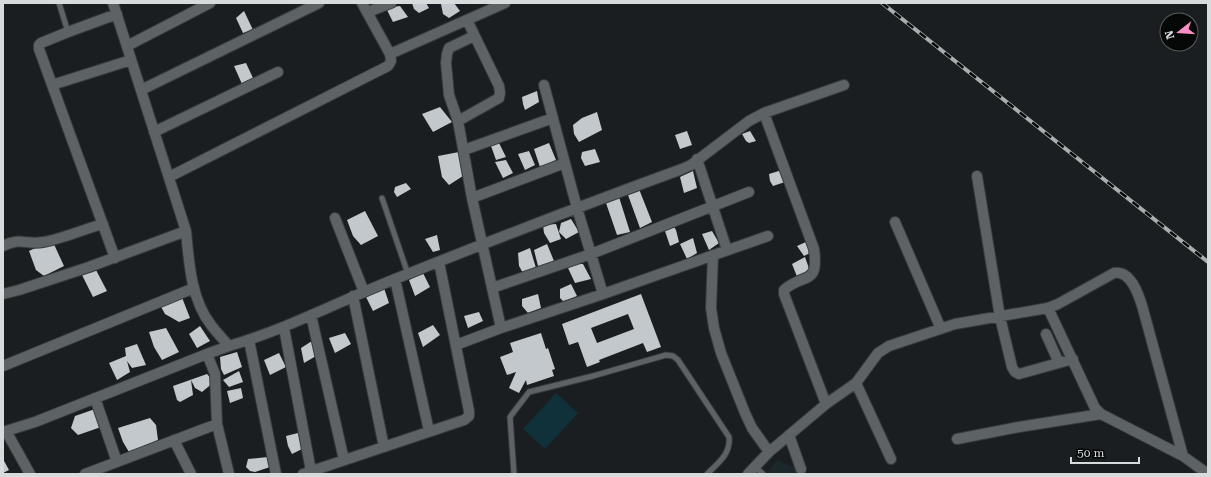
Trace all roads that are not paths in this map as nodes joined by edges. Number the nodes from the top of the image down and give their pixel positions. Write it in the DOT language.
graph roads {
  1 [pos="59,3"];
  2 [pos="113,3"];
  3 [pos="210,3"];
  4 [pos="318,3"];
  5 [pos="362,3"];
  6 [pos="391,3"];
  7 [pos="506,3"];
  8 [pos="368,12"];
  9 [pos="117,14"];
  10 [pos="467,20"];
  11 [pos="68,32"];
  12 [pos="474,36"];
  13 [pos="127,46"];
  14 [pos="390,54"];
  15 [pos="131,60"];
  16 [pos="278,72"];
  17 [pos="52,85"];
  18 [pos="544,85"];
  19 [pos="844,85"];
  20 [pos="141,90"];
  21 [pos="764,113"];
  22 [pos="553,118"];
  23 [pos="458,122"];
  24 [pos="154,132"];
  25 [pos="464,150"];
  26 [pos="697,159"];
  27 [pos="565,163"];
  28 [pos="977,176"];
  29 [pos="169,177"];
  30 [pos="749,192"];
  31 [pos="382,198"];
  32 [pos="472,198"];
  33 [pos="712,205"];
  34 [pos="577,208"];
  35 [pos="335,218"];
  36 [pos="895,222"];
  37 [pos="103,224"];
  38 [pos="186,231"];
  39 [pos="768,236"];
  40 [pos="482,245"];
  41 [pos="3,246"];
  42 [pos="727,250"];
  43 [pos="591,254"];
  44 [pos="713,255"];
  45 [pos="115,258"];
  46 [pos="439,262"];
  47 [pos="408,274"];
  48 [pos="395,279"];
  49 [pos="194,288"];
  50 [pos="492,288"];
  51 [pos="364,292"];
  52 [pos="3,294"];
  53 [pos="603,294"];
  54 [pos="354,296"];
  55 [pos="1048,308"];
  56 [pos="311,315"];
  57 [pos="1000,317"];
  58 [pos="284,328"];
  59 [pos="500,328"];
  60 [pos="941,329"];
  61 [pos="1046,334"];
  62 [pos="249,340"];
  63 [pos="456,345"];
  64 [pos="230,346"];
  65 [pos="207,354"];
  66 [pos="1073,359"];
  67 [pos="1059,363"];
  68 [pos="3,366"];
  69 [pos="856,383"];
  70 [pos="95,398"];
  71 [pos="826,404"];
  72 [pos="1101,414"];
  73 [pos="217,424"];
  74 [pos="4,429"];
  75 [pos="429,431"];
  76 [pos="789,435"];
  77 [pos="957,439"];
  78 [pos="174,440"];
  79 [pos="384,447"];
  80 [pos="769,452"];
  81 [pos="1183,456"];
  82 [pos="891,458"];
  83 [pos="344,460"];
  84 [pos="117,462"];
  85 [pos="801,469"];
  86 [pos="752,470"];
  87 [pos="307,473"];
  88 [pos="30,474"];
  89 [pos="85,474"];
  90 [pos="191,474"];
  91 [pos="229,474"];
  92 [pos="276,474"];
  93 [pos="514,474"];
  94 [pos="707,474"];
  95 [pos="763,474"];
  96 [pos="1208,474"];
  1 -- 11 [label="lane"];
  2 -- 9 [label="street"];
  3 -- 13 [label="street"];
  4 -- 20 [label="street"];
  5 -- 8 [label="street"];
  6 -- 8 [label="street"];
  7 -- 10 [label="street"];
  8 -- 14 [label="street"];
  9 -- 11 [label="street"];
  9 -- 13 [label="street"];
  10 -- 12 [label="street"];
  10 -- 14 [label="street"];
  11 -- 17 [label="street"];
  12 -- 23 [label="street"];
  12 -- 23 [label="street"];
  13 -- 15 [label="street"];
  14 -- 29 [label="street"];
  15 -- 17 [label="street"];
  15 -- 20 [label="street"];
  16 -- 24 [label="street"];
  17 -- 37 [label="street"];
  18 -- 22 [label="street"];
  19 -- 21 [label="street"];
  20 -- 24 [label="street"];
  21 -- 26 [label="street"];
  21 -- 71 [label="street"];
  22 -- 25 [label="street"];
  22 -- 27 [label="street"];
  23 -- 25 [label="street"];
  24 -- 29 [label="street"];
  25 -- 32 [label="street"];
  26 -- 33 [label="street"];
  26 -- 34 [label="street"];
  27 -- 32 [label="street"];
  27 -- 34 [label="street"];
  28 -- 57 [label="street"];
  29 -- 38 [label="street"];
  30 -- 33 [label="street"];
  31 -- 47 [label="lane"];
  32 -- 40 [label="street"];
  33 -- 42 [label="street"];
  33 -- 43 [label="street"];
  34 -- 40 [label="street"];
  34 -- 43 [label="street"];
  35 -- 51 [label="street"];
  36 -- 60 [label="street"];
  37 -- 41 [label="street"];
  37 -- 45 [label="street"];
  38 -- 45 [label="street"];
  38 -- 49 [label="street"];
  39 -- 42 [label="street"];
  40 -- 46 [label="street"];
  40 -- 50 [label="street"];
  42 -- 44 [label="street"];
  43 -- 50 [label="street"];
  43 -- 53 [label="street"];
  44 -- 53 [label="street"];
  44 -- 80 [label="street"];
  45 -- 52 [label="street"];
  46 -- 47 [label="street"];
  46 -- 63 [label="street"];
  47 -- 48 [label="street"];
  48 -- 51 [label="street"];
  48 -- 75 [label="street"];
  49 -- 64 [label="street"];
  49 -- 68 [label="street"];
  50 -- 59 [label="street"];
  51 -- 54 [label="street"];
  53 -- 59 [label="street"];
  54 -- 56 [label="street"];
  54 -- 79 [label="street"];
  55 -- 57 [label="street"];
  55 -- 66 [label="street"];
  55 -- 81 [label="street"];
  56 -- 58 [label="street"];
  56 -- 83 [label="street"];
  57 -- 60 [label="street"];
  57 -- 67 [label="street"];
  58 -- 62 [label="street"];
  58 -- 87 [label="street"];
  59 -- 63 [label="street"];
  60 -- 69 [label="street"];
  61 -- 67 [label="street"];
  62 -- 64 [label="street"];
  62 -- 92 [label="street"];
  63 -- 75 [label="street"];
  64 -- 65 [label="street"];
  65 -- 70 [label="street"];
  65 -- 73 [label="street"];
  66 -- 67 [label="street"];
  66 -- 72 [label="street"];
  69 -- 71 [label="street"];
  69 -- 82 [label="street"];
  70 -- 74 [label="street"];
  70 -- 84 [label="street"];
  71 -- 76 [label="street"];
  72 -- 77 [label="street"];
  72 -- 81 [label="street"];
  73 -- 78 [label="street"];
  73 -- 91 [label="street"];
  74 -- 88 [label="street"];
  75 -- 79 [label="street"];
  76 -- 80 [label="street"];
  76 -- 85 [label="street"];
  78 -- 84 [label="street"];
  78 -- 90 [label="street"];
  79 -- 83 [label="street"];
  80 -- 86 [label="street"];
  81 -- 96 [label="street"];
  83 -- 87 [label="street"];
  84 -- 89 [label="street"];
  86 -- 95 [label="lane"];
  93 -- 94 [label="lane"];
}
